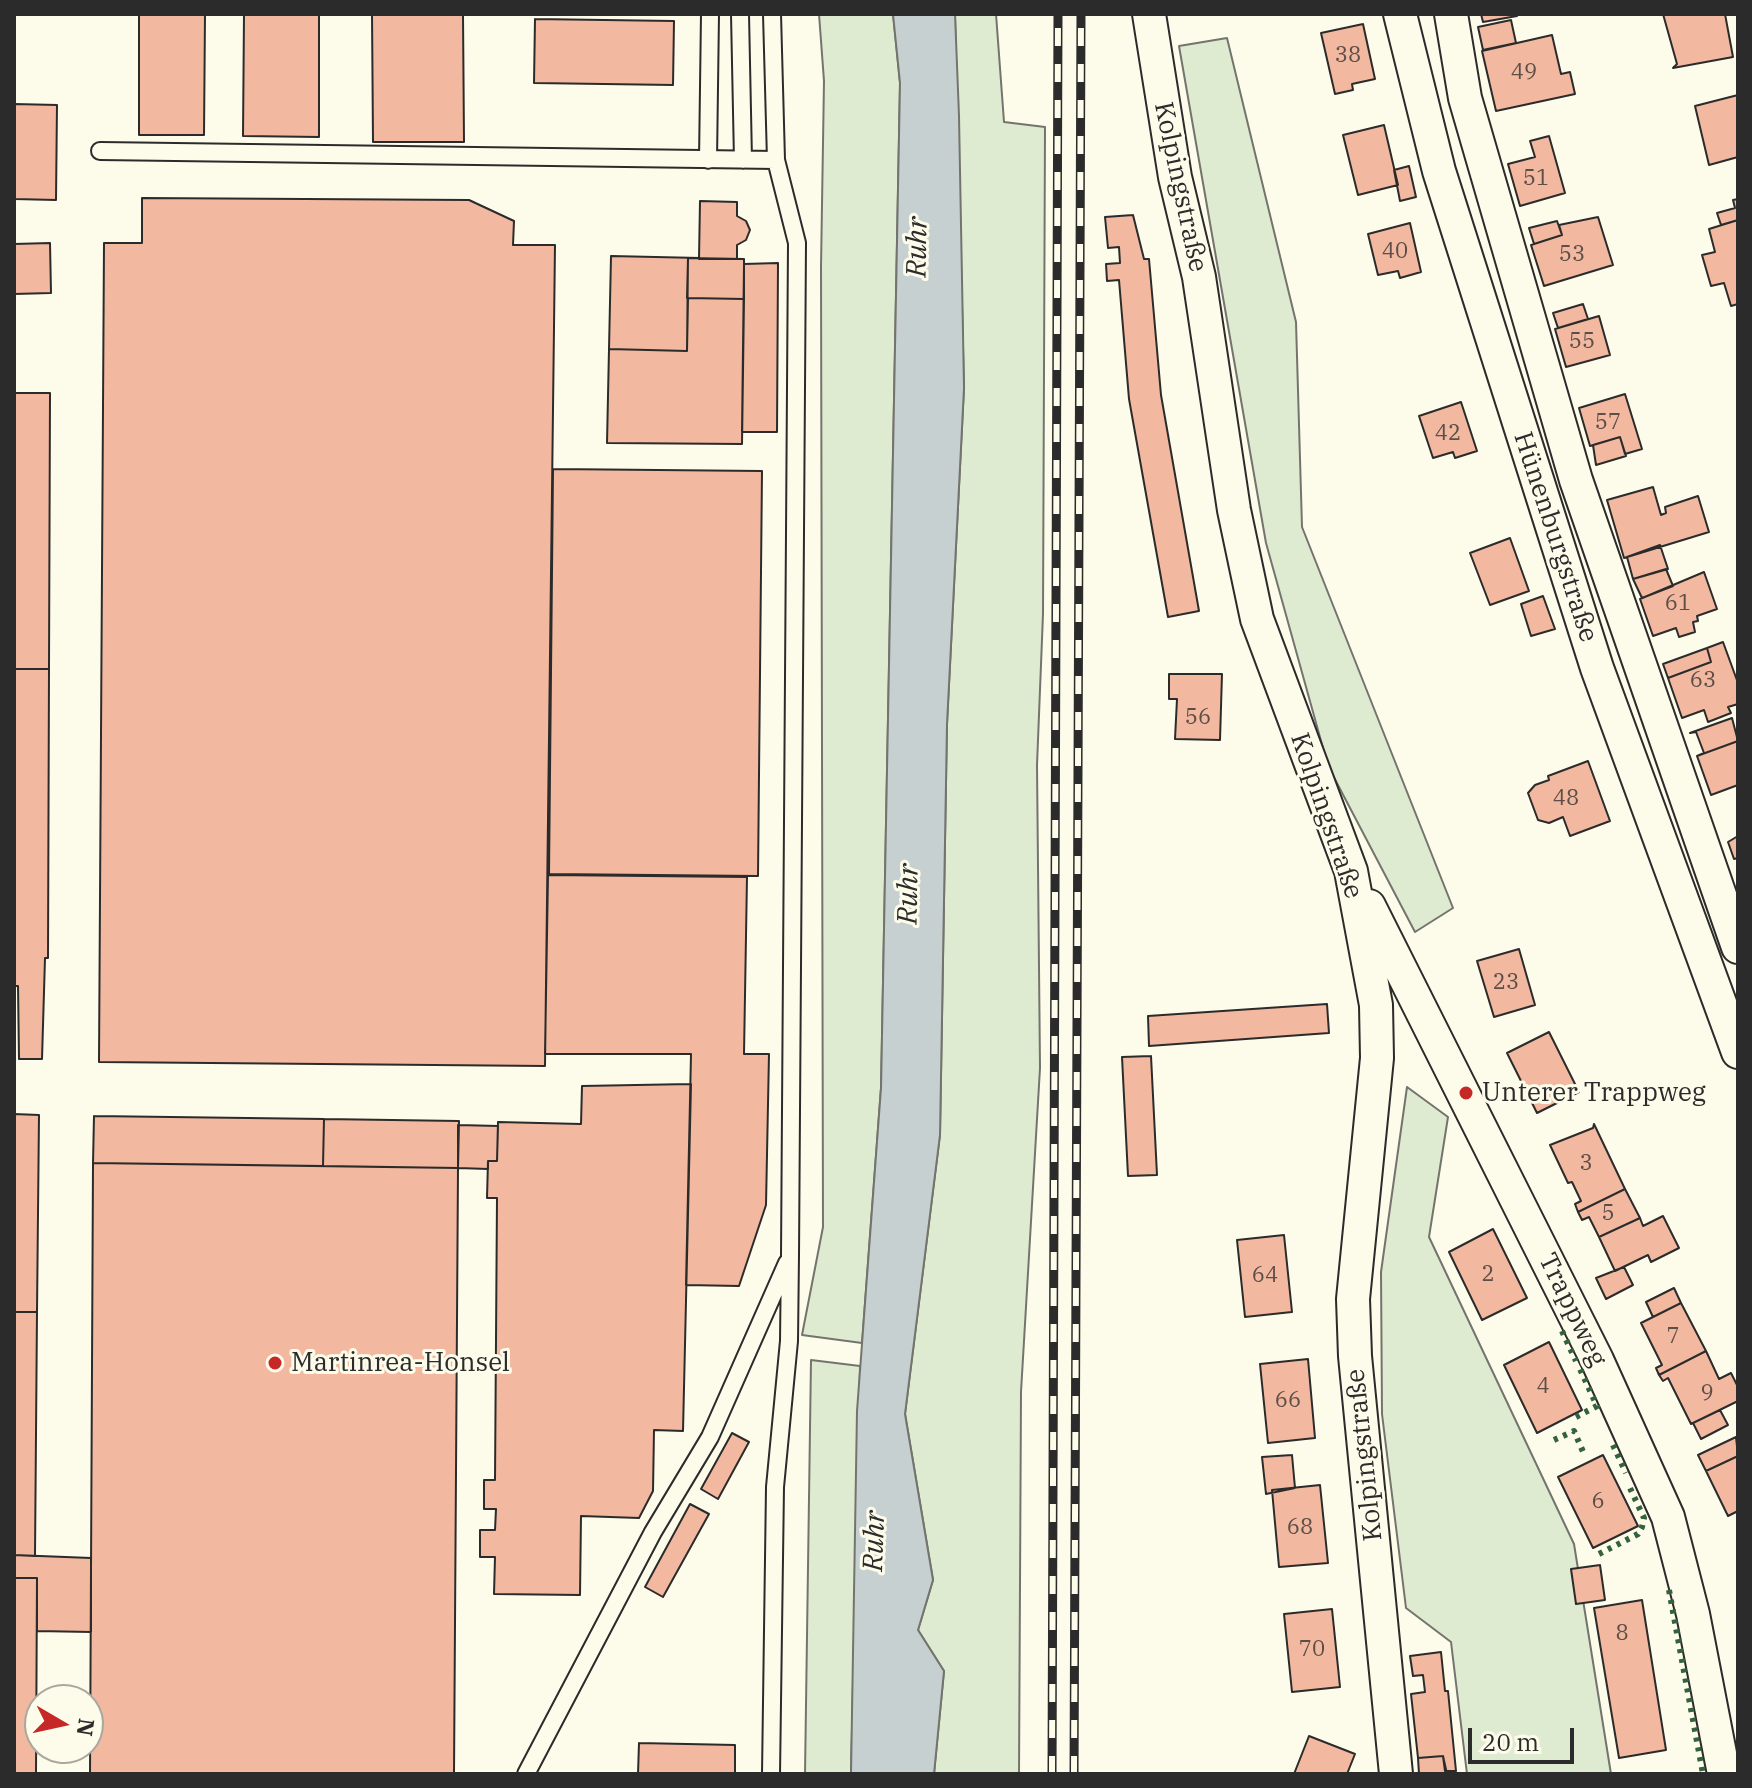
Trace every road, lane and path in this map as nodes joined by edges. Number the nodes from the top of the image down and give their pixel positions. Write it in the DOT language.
graph roads {
  1 [pos="710,14"];
  2 [pos="740,14"];
  3 [pos="772,14"];
  4 [pos="1149,14"];
  5 [pos="1400,14"];
  6 [pos="1451,14"];
  7 [pos="100,151"];
  8 [pos="708,160"];
  9 [pos="743,160"];
  10 [pos="776,160"];
  11 [pos="1351,871"];
  12 [pos="1738,947"];
  13 [pos="1738,1052"];
  14 [pos="790,1255"];
  15 [pos="526,1774"];
  16 [pos="771,1774"];
  17 [pos="1396,1774"];
  18 [pos="1724,1774"];
  1 -- 8 [label="lane"];
  2 -- 9 [label="lane"];
  3 -- 10 [label="lane"];
  4 -- 11 [label="street, Kolpingstraße"];
  5 -- 13 [label="street, Hünenburgstraße"];
  6 -- 12 [label="street, Hünenburgstraße"];
  7 -- 8 [label="lane"];
  8 -- 9 [label="lane"];
  9 -- 10 [label="lane"];
  10 -- 14 [label="lane"];
  11 -- 17 [label="street, Kolpingstraße"];
  11 -- 18 [label="street, Trappweg"];
  14 -- 15 [label="lane"];
  14 -- 16 [label="lane"];
}
